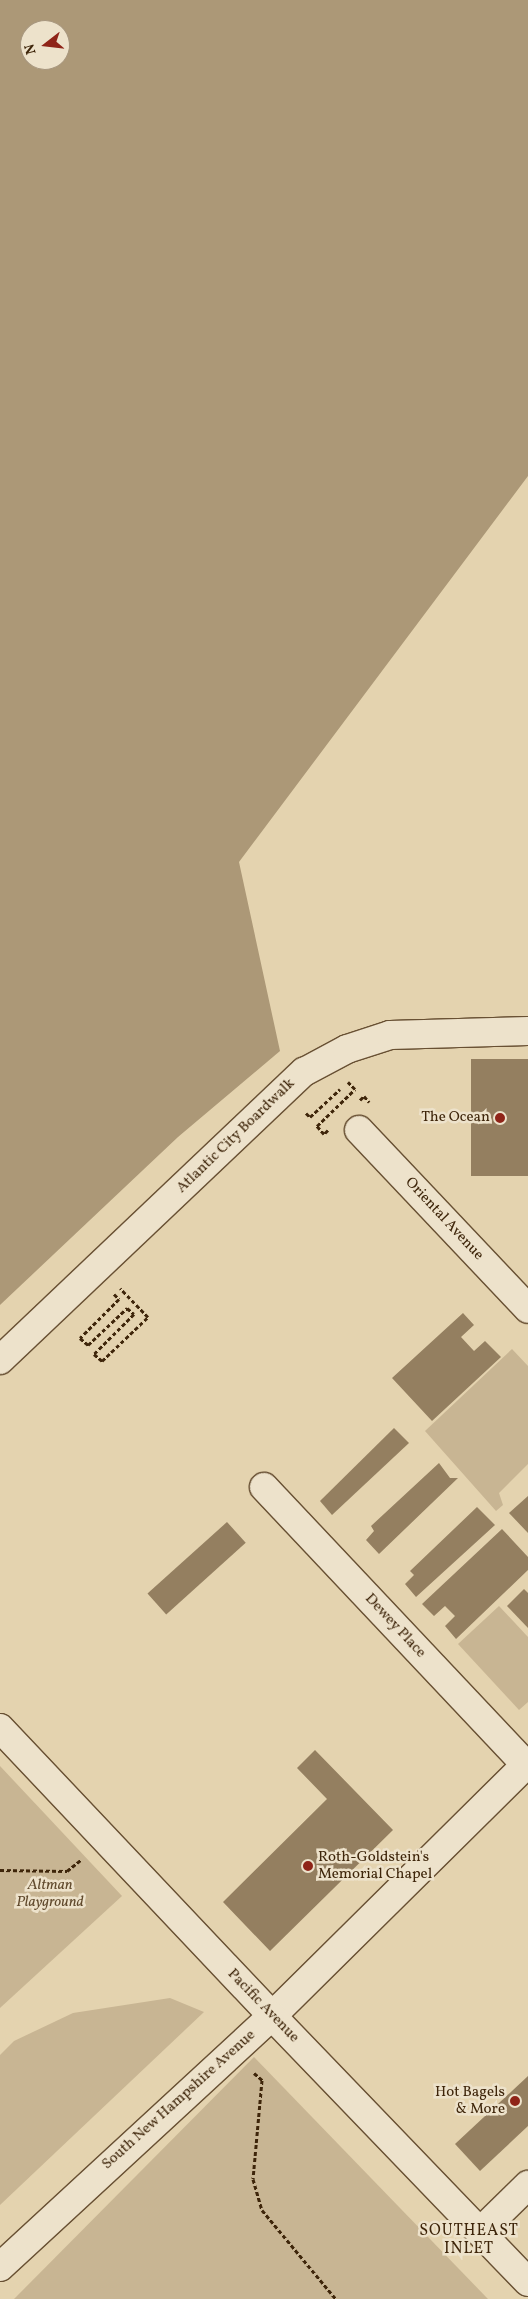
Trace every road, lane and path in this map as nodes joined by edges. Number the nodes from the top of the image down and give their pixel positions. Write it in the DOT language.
graph roads {
  1 [pos="528,1031"];
  2 [pos="359,1130"];
  3 [pos="100,1268"];
  4 [pos="106,1299"];
  5 [pos="528,1309"];
  6 [pos="0,1360"];
  7 [pos="264,1487"];
  8 [pos="0,1728"];
  9 [pos="527,1764"];
  10 [pos="106,1840"];
  11 [pos="0,1870"];
  12 [pos="272,2016"];
  13 [pos="232,2053"];
  14 [pos="528,2185"];
  15 [pos="481,2231"];
  16 [pos="0,2267"];
  17 [pos="528,2282"];
  18 [pos="336,2299"];
  1 -- 3 [label="street, Atlantic City Boardwalk"];
  2 -- 5 [label="street, Oriental Avenue"];
  3 -- 4 [label="path"];
  3 -- 6 [label="street, Atlantic City Boardwalk"];
  7 -- 9 [label="street, Dewey Place"];
  8 -- 10 [label="street, Pacific Avenue"];
  9 -- 12 [label="street, South New Hampshire Avenue"];
  10 -- 11 [label="path"];
  10 -- 12 [label="street, Pacific Avenue"];
  12 -- 13 [label="street, South New Hampshire Avenue"];
  12 -- 15 [label="street, Pacific Avenue"];
  13 -- 16 [label="street, South New Hampshire Avenue"];
  13 -- 18 [label="path"];
  14 -- 15 [label="street"];
  15 -- 17 [label="street, Pacific Avenue"];
}
